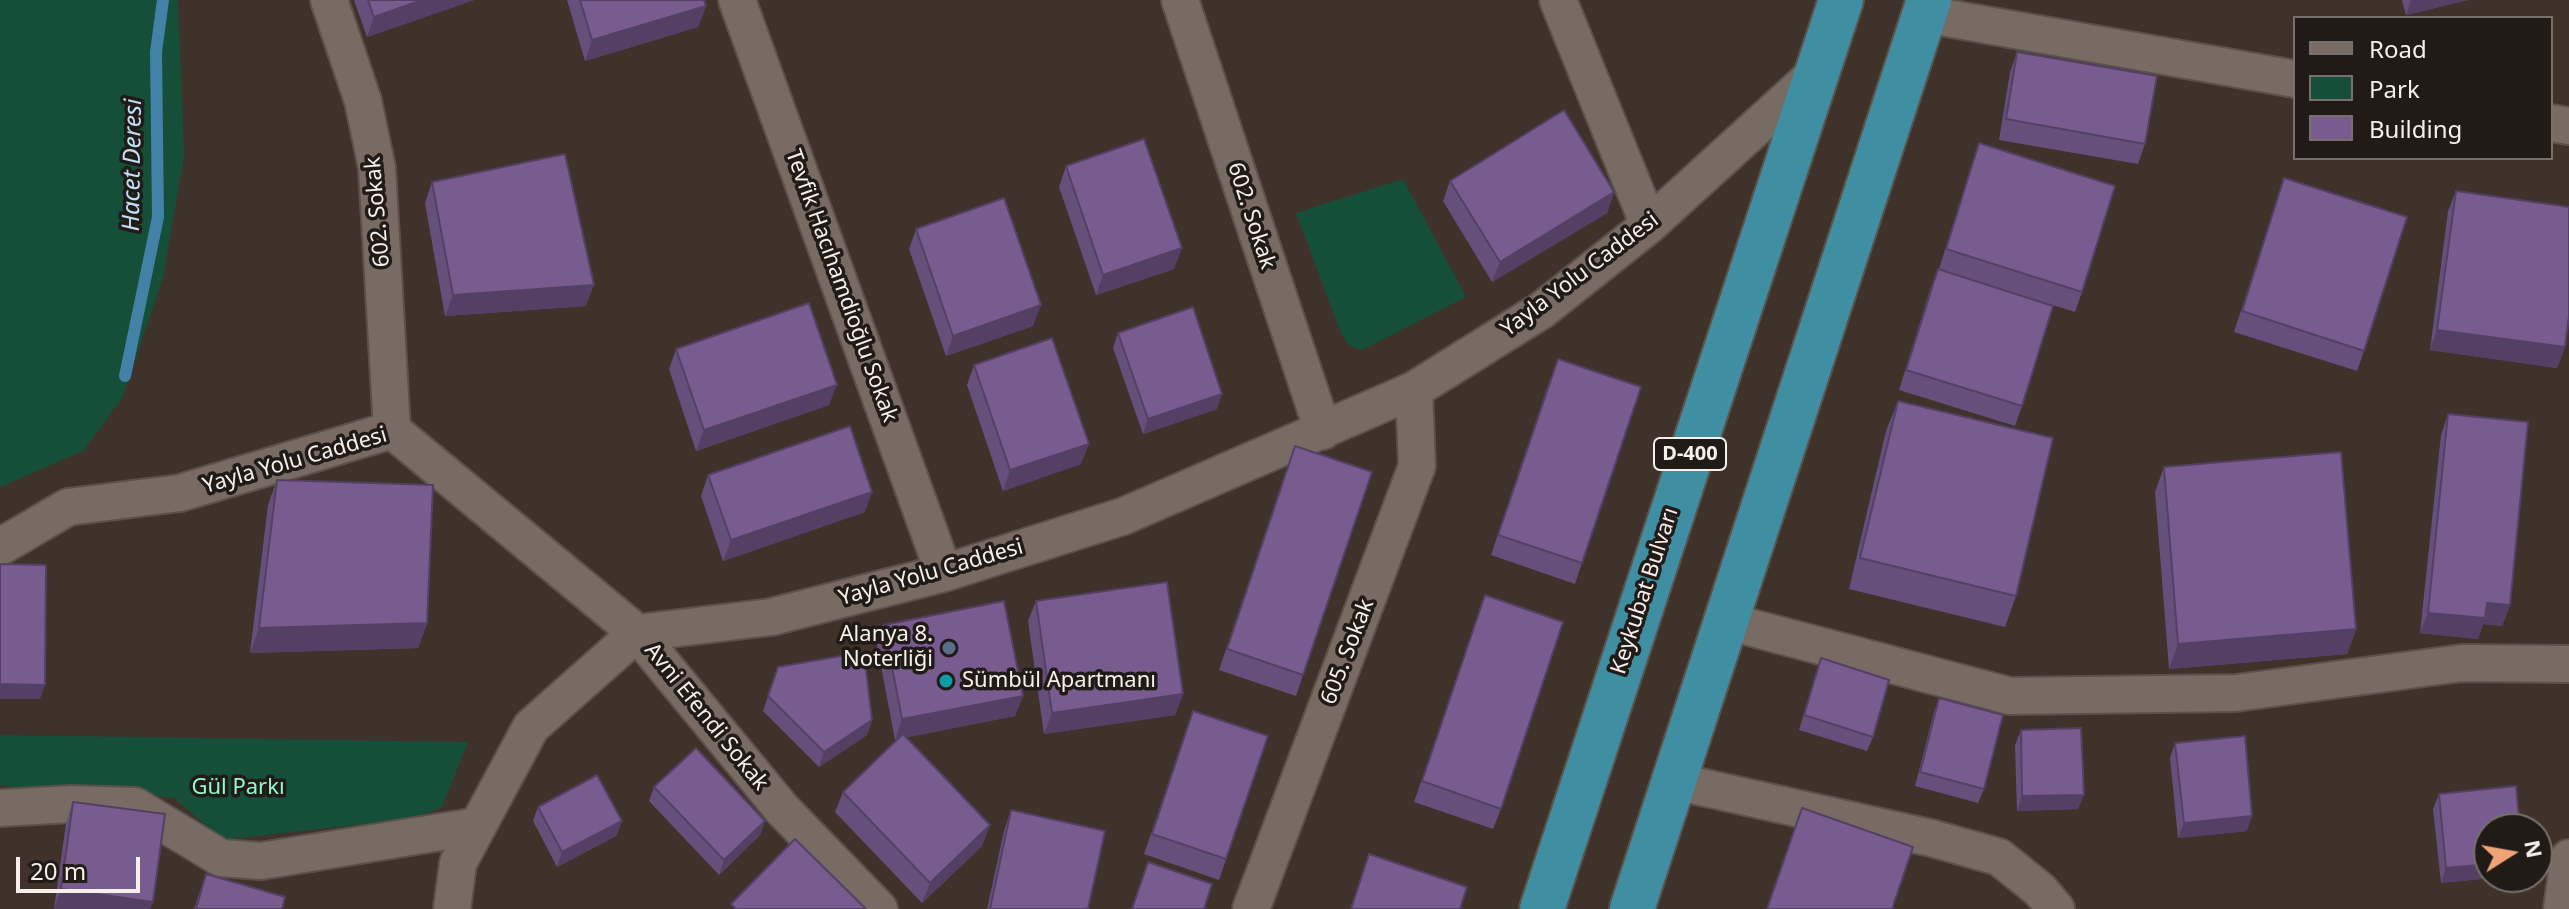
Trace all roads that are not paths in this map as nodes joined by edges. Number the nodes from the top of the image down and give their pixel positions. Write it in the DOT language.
graph roads {
  1 [pos="329,0"];
  2 [pos="737,0"];
  3 [pos="1180,0"];
  4 [pos="1558,0"];
  5 [pos="1841,0"];
  6 [pos="1927,7"];
  7 [pos="1817,72"];
  8 [pos="2293,79"];
  9 [pos="1649,225"];
  10 [pos="1414,390"];
  11 [pos="392,430"];
  12 [pos="1323,431"];
  13 [pos="0,547"];
  14 [pos="944,573"];
  15 [pos="1726,621"];
  16 [pos="637,633"];
  17 [pos="2569,664"];
  18 [pos="1674,781"];
  19 [pos="0,808"];
  20 [pos="478,826"];
  21 [pos="2569,858"];
  22 [pos="452,909"];
  23 [pos="879,909"];
  24 [pos="1251,909"];
  25 [pos="1542,909"];
  26 [pos="1632,909"];
  27 [pos="2056,909"];
  28 [pos="2562,909"];
  1 -- 11 [label="street, 602. Sokak"];
  2 -- 14 [label="street, Tevfik Hacıhamdioğlu Sokak"];
  3 -- 12 [label="street, 602. Sokak"];
  4 -- 9 [label="street"];
  5 -- 7 [label="highway, Keykubat Bulvarı / D-400"];
  6 -- 8 [label="street"];
  6 -- 15 [label="highway"];
  7 -- 9 [label="street, Yayla Yolu Caddesi"];
  7 -- 25 [label="highway, Keykubat Bulvarı / D-400"];
  9 -- 10 [label="street, Yayla Yolu Caddesi"];
  10 -- 12 [label="street, Yayla Yolu Caddesi"];
  10 -- 24 [label="street, 605. Sokak"];
  11 -- 13 [label="street, Yayla Yolu Caddesi"];
  11 -- 16 [label="street, Yayla Yolu Caddesi"];
  12 -- 14 [label="street, Yayla Yolu Caddesi"];
  14 -- 16 [label="street, Yayla Yolu Caddesi"];
  15 -- 17 [label="street"];
  15 -- 18 [label="highway"];
  16 -- 20 [label="street, Avni Efendi Sokak"];
  16 -- 23 [label="street, Avni Efendi Sokak"];
  18 -- 26 [label="highway"];
  18 -- 27 [label="street"];
  19 -- 20 [label="street"];
  20 -- 22 [label="street, Avni Efendi Sokak"];
  21 -- 28 [label="street"];
}
